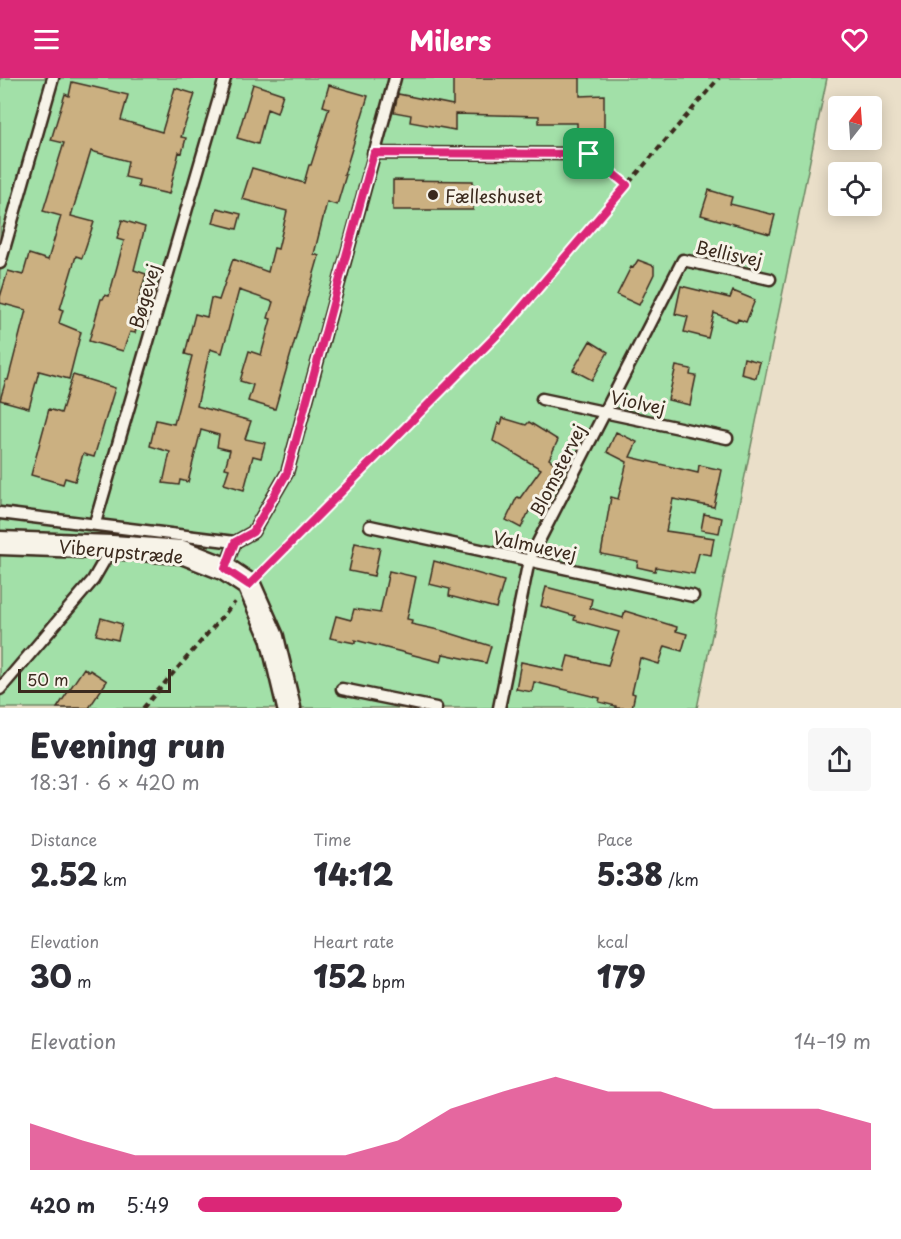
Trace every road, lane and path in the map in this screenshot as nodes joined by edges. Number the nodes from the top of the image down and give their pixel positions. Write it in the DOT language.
graph roads {
  1 [pos="53,78"];
  2 [pos="225,78"];
  3 [pos="395,78"];
  4 [pos="719,78"];
  5 [pos="374,153"];
  6 [pos="589,154"];
  7 [pos="627,185"];
  8 [pos="682,260"];
  9 [pos="0,263"];
  10 [pos="770,279"];
  11 [pos="542,399"];
  12 [pos="605,412"];
  13 [pos="727,438"];
  14 [pos="0,513"];
  15 [pos="95,523"];
  16 [pos="370,526"];
  17 [pos="235,542"];
  18 [pos="0,543"];
  19 [pos="112,547"];
  20 [pos="529,560"];
  21 [pos="225,569"];
  22 [pos="249,585"];
  23 [pos="693,596"];
  24 [pos="0,689"];
  25 [pos="342,689"];
  26 [pos="143,708"];
  27 [pos="288,708"];
  28 [pos="436,708"];
  29 [pos="499,708"];
  1 -- 9 [label="lane"];
  2 -- 15 [label="lane, Bøgevej"];
  3 -- 5 [label="lane"];
  4 -- 7 [label="path"];
  5 -- 6 [label="lane"];
  5 -- 17 [label="lane"];
  6 -- 7 [label="path"];
  7 -- 22 [label="path"];
  8 -- 10 [label="lane, Bellisvej"];
  8 -- 12 [label="lane, Blomstervej"];
  11 -- 12 [label="lane, Violvej"];
  12 -- 13 [label="lane, Violvej"];
  12 -- 20 [label="lane, Blomstervej"];
  14 -- 15 [label="lane"];
  15 -- 17 [label="lane"];
  16 -- 20 [label="lane, Valmuevej"];
  17 -- 21 [label="lane"];
  18 -- 19 [label="street, Viberupstræde"];
  19 -- 21 [label="street, Viberupstræde"];
  19 -- 24 [label="lane"];
  20 -- 23 [label="lane, Valmuevej"];
  20 -- 29 [label="lane, Blomstervej"];
  21 -- 22 [label="street, Viberupstræde"];
  22 -- 26 [label="path"];
  22 -- 27 [label="street"];
  25 -- 28 [label="lane"];
}
